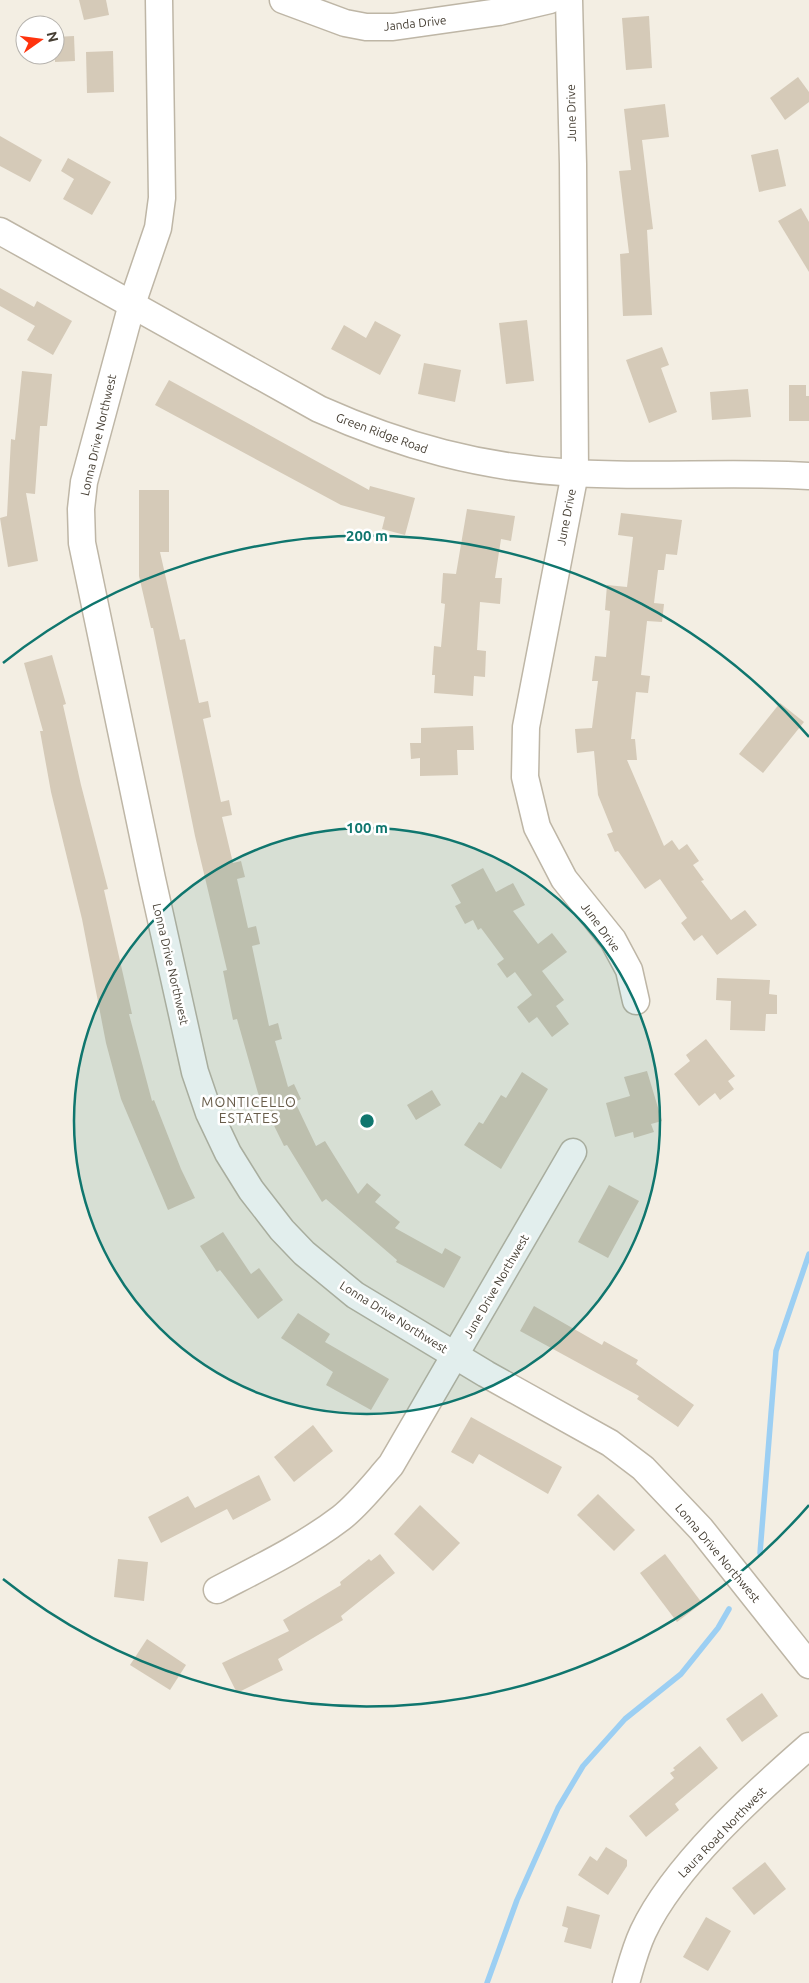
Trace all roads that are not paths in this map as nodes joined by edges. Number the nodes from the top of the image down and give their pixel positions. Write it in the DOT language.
graph roads {
  1 [pos="159,0"];
  2 [pos="283,0"];
  3 [pos="550,0"];
  4 [pos="569,0"];
  5 [pos="0,231"];
  6 [pos="132,304"];
  7 [pos="575,473"];
  8 [pos="809,476"];
  9 [pos="636,1001"];
  10 [pos="574,1152"];
  11 [pos="455,1356"];
  12 [pos="217,1590"];
  13 [pos="809,1665"];
  14 [pos="809,1746"];
  15 [pos="626,1983"];
  1 -- 6 [label="street, Lonna Drive Northwest"];
  2 -- 3 [label="street, Janda Drive"];
  4 -- 7 [label="street, June Drive"];
  5 -- 6 [label="street, Green Ridge Road"];
  6 -- 7 [label="street, Green Ridge Road"];
  6 -- 11 [label="street, Lonna Drive Northwest"];
  7 -- 8 [label="street, Green Ridge Road"];
  7 -- 9 [label="street, June Drive"];
  10 -- 11 [label="street, June Drive Northwest"];
  11 -- 12 [label="street, June Drive Northwest"];
  11 -- 13 [label="street, Lonna Drive Northwest"];
  14 -- 15 [label="street, Laura Road Northwest"];
}
